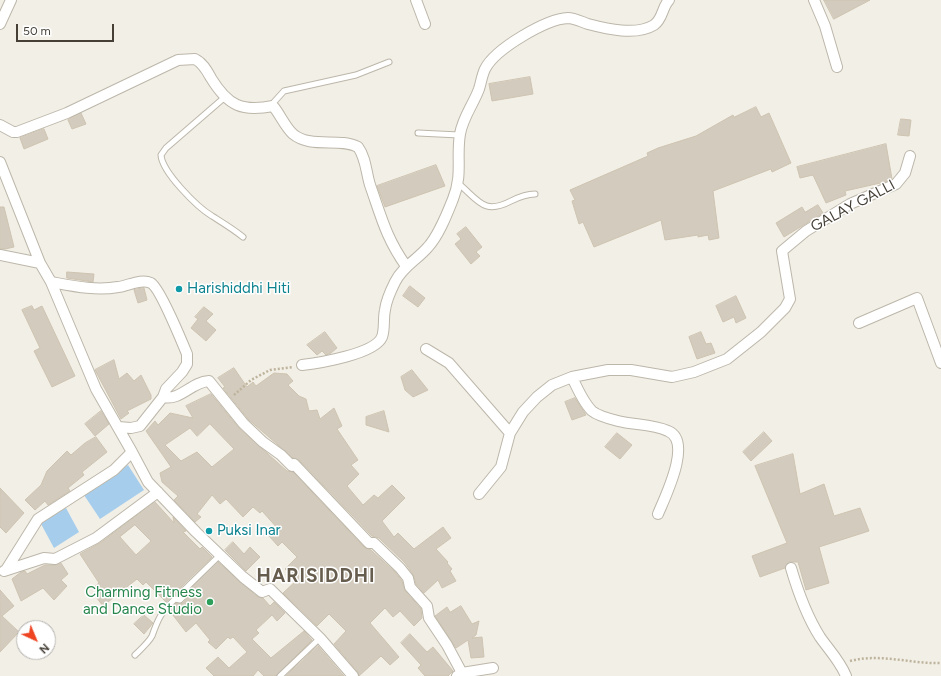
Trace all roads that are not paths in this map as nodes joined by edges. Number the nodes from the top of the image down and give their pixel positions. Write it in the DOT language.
graph roads {
  1 [pos="11,0"];
  2 [pos="416,0"];
  3 [pos="669,0"];
  4 [pos="814,0"];
  5 [pos="0,24"];
  6 [pos="425,24"];
  7 [pos="389,62"];
  8 [pos="837,67"];
  9 [pos="226,97"];
  10 [pos="273,106"];
  11 [pos="0,125"];
  12 [pos="418,132"];
  13 [pos="459,135"];
  14 [pos="910,156"];
  15 [pos="0,162"];
  16 [pos="459,184"];
  17 [pos="535,194"];
  18 [pos="243,237"];
  19 [pos="0,256"];
  20 [pos="40,263"];
  21 [pos="406,266"];
  22 [pos="51,282"];
  23 [pos="859,323"];
  24 [pos="426,349"];
  25 [pos="941,363"];
  26 [pos="302,365"];
  27 [pos="572,377"];
  28 [pos="163,398"];
  29 [pos="118,427"];
  30 [pos="510,433"];
  31 [pos="132,452"];
  32 [pos="158,492"];
  33 [pos="479,494"];
  34 [pos="658,514"];
  35 [pos="220,555"];
  36 [pos="791,568"];
  37 [pos="3,571"];
  38 [pos="320,638"];
  39 [pos="135,655"];
  40 [pos="493,668"];
  41 [pos="459,674"];
  42 [pos="280,676"];
  43 [pos="353,676"];
  44 [pos="846,676"];
  1 -- 5 [label="street"];
  2 -- 6 [label="street"];
  3 -- 13 [label="street"];
  4 -- 8 [label="street"];
  7 -- 10 [label="lane"];
  9 -- 10 [label="street"];
  9 -- 11 [label="street"];
  9 -- 18 [label="lane"];
  10 -- 21 [label="street"];
  12 -- 13 [label="lane"];
  13 -- 16 [label="street"];
  14 -- 27 [label="street, GALAY GALLI"];
  15 -- 20 [label="street"];
  16 -- 17 [label="lane"];
  16 -- 21 [label="street"];
  19 -- 20 [label="street"];
  20 -- 22 [label="street"];
  21 -- 26 [label="street"];
  22 -- 28 [label="street"];
  22 -- 29 [label="street"];
  23 -- 25 [label="street"];
  24 -- 30 [label="street"];
  27 -- 30 [label="street, GALAY GALLI"];
  27 -- 34 [label="street"];
  28 -- 29 [label="street"];
  28 -- 41 [label="street"];
  29 -- 31 [label="street"];
  30 -- 33 [label="street, GALAY GALLI"];
  31 -- 32 [label="street"];
  31 -- 37 [label="street"];
  32 -- 35 [label="street"];
  32 -- 37 [label="street"];
  35 -- 38 [label="street"];
  35 -- 39 [label="lane"];
  36 -- 44 [label="street"];
  38 -- 42 [label="lane"];
  38 -- 43 [label="street"];
  40 -- 41 [label="street"];
}
